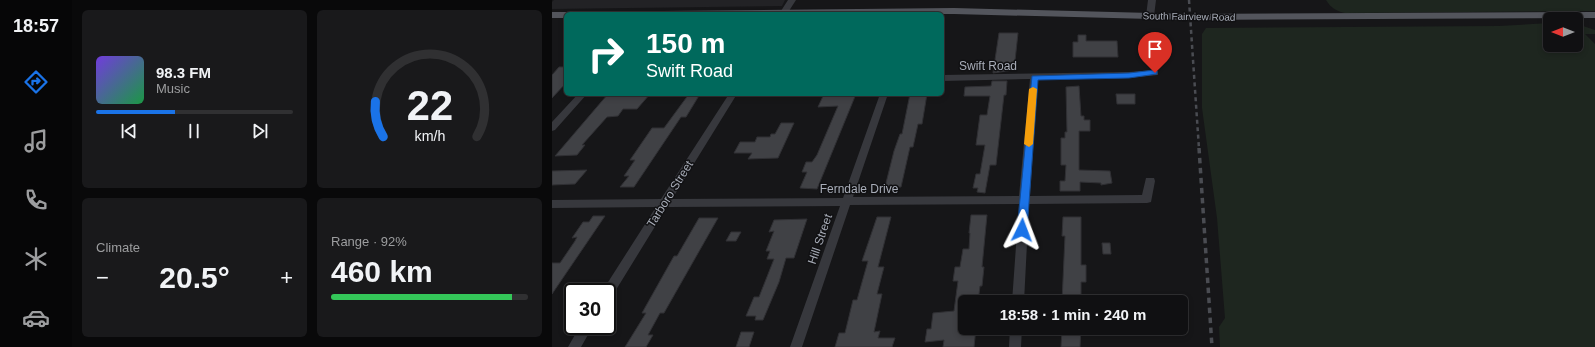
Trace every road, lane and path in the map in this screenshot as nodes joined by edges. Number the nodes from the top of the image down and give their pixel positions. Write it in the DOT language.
graph roads {
  1 [pos="792,0"];
  2 [pos="1152,0"];
  3 [pos="784,12"];
  4 [pos="868,12"];
  5 [pos="552,15"];
  6 [pos="564,15"];
  7 [pos="1595,15"];
  8 [pos="1150,16"];
  9 [pos="1155,73"];
  10 [pos="1034,77"];
  11 [pos="944,78"];
  12 [pos="581,96"];
  13 [pos="732,96"];
  14 [pos="883,96"];
  15 [pos="552,128"];
  16 [pos="1150,180"];
  17 [pos="1024,201"];
  18 [pos="846,203"];
  19 [pos="552,204"];
  20 [pos="664,204"];
  21 [pos="614,283"];
  22 [pos="1018,295"];
  23 [pos="581,335"];
  24 [pos="1016,335"];
  25 [pos="574,347"];
  26 [pos="796,347"];
  27 [pos="1015,347"];
  1 -- 3 [label="street"];
  2 -- 8 [label="street"];
  4 -- 8 [label="main road, South Fairview Road"];
  5 -- 6 [label="main road"];
  7 -- 8 [label="main road, South Fairview Road"];
  9 -- 10 [label="street, Swift Road"];
  10 -- 11 [label="street, Swift Road"];
  10 -- 17 [label="street"];
  12 -- 15 [label="street"];
  13 -- 20 [label="street, Tarboro Street"];
  14 -- 18 [label="street, Hill Street"];
  16 -- 17 [label="street, Ferndale Drive"];
  17 -- 18 [label="street, Ferndale Drive"];
  17 -- 22 [label="street"];
  18 -- 20 [label="street, Ferndale Drive"];
  18 -- 26 [label="street, Hill Street"];
  19 -- 20 [label="street, Ferndale Drive"];
  20 -- 21 [label="street, Tarboro Street"];
  23 -- 25 [label="street"];
  24 -- 27 [label="street"];
}
